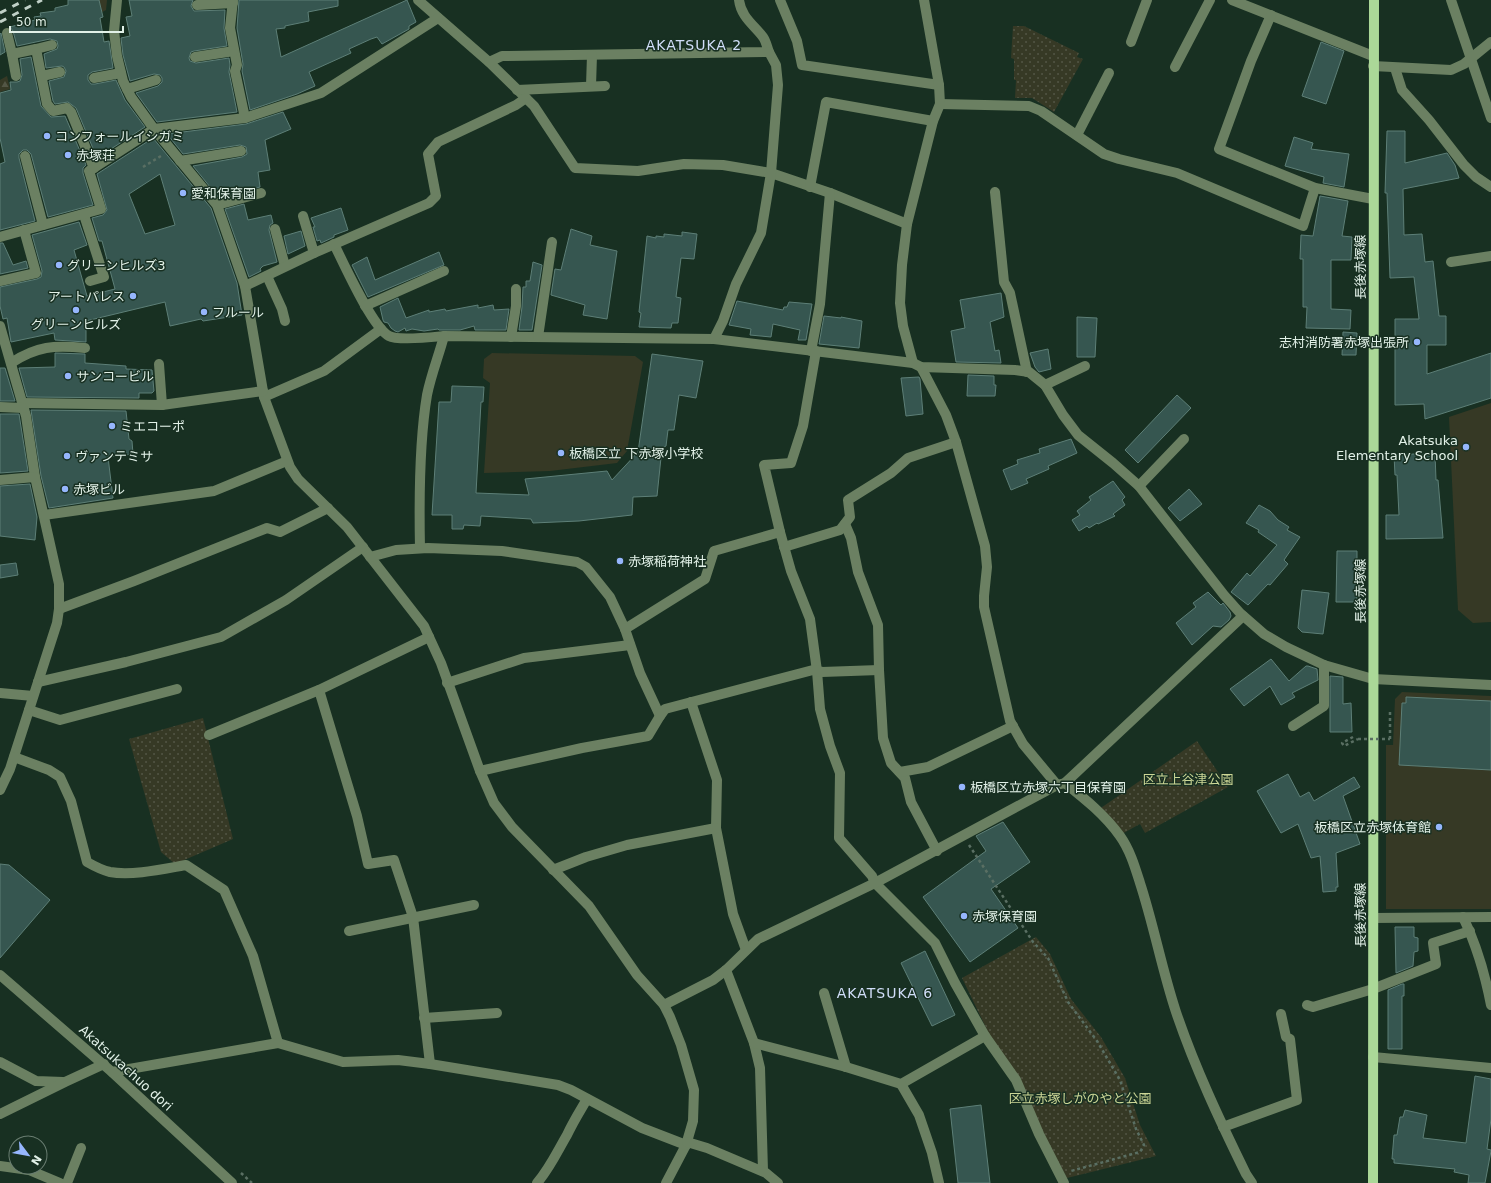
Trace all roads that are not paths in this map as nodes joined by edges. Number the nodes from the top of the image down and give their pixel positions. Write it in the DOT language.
graph roads {
  1 [pos="117,0"];
  2 [pos="418,0"];
  3 [pos="739,0"];
  4 [pos="780,0"];
  5 [pos="924,0"];
  6 [pos="1147,0"];
  7 [pos="1210,0"];
  8 [pos="1232,0"];
  9 [pos="1451,0"];
  10 [pos="233,2"];
  11 [pos="1372,2"];
  12 [pos="197,5"];
  13 [pos="1271,15"];
  14 [pos="438,18"];
  15 [pos="6,33"];
  16 [pos="1131,42"];
  17 [pos="1491,42"];
  18 [pos="52,45"];
  19 [pos="36,49"];
  20 [pos="234,51"];
  21 [pos="769,52"];
  22 [pos="12,54"];
  23 [pos="592,55"];
  24 [pos="194,57"];
  25 [pos="1471,58"];
  26 [pos="1373,61"];
  27 [pos="489,62"];
  28 [pos="1175,67"];
  29 [pos="1395,68"];
  30 [pos="60,72"];
  31 [pos="121,73"];
  32 [pos="1108,73"];
  33 [pos="16,76"];
  34 [pos="42,76"];
  35 [pos="94,78"];
  36 [pos="156,80"];
  37 [pos="939,85"];
  38 [pos="591,86"];
  39 [pos="605,86"];
  40 [pos="127,89"];
  41 [pos="517,90"];
  42 [pos="1487,95"];
  43 [pos="526,98"];
  44 [pos="940,104"];
  45 [pos="244,118"];
  46 [pos="1491,118"];
  47 [pos="933,122"];
  48 [pos="154,129"];
  49 [pos="1077,135"];
  50 [pos="241,151"];
  51 [pos="25,156"];
  52 [pos="180,161"];
  53 [pos="94,168"];
  54 [pos="771,173"];
  55 [pos="810,187"];
  56 [pos="1491,187"];
  57 [pos="1315,188"];
  58 [pos="995,192"];
  59 [pos="830,193"];
  60 [pos="261,194"];
  61 [pos="1373,199"];
  62 [pos="217,205"];
  63 [pos="84,215"];
  64 [pos="303,216"];
  65 [pos="43,224"];
  66 [pos="907,224"];
  67 [pos="274,229"];
  68 [pos="24,230"];
  69 [pos="0,238"];
  70 [pos="552,242"];
  71 [pos="334,244"];
  72 [pos="314,253"];
  73 [pos="1491,256"];
  74 [pos="1451,262"];
  75 [pos="285,266"];
  76 [pos="444,270"];
  77 [pos="266,276"];
  78 [pos="0,281"];
  79 [pos="90,281"];
  80 [pos="244,286"];
  81 [pos="516,288"];
  82 [pos="365,306"];
  83 [pos="285,321"];
  84 [pos="0,326"];
  85 [pos="381,329"];
  86 [pos="444,336"];
  87 [pos="511,336"];
  88 [pos="538,337"];
  89 [pos="714,339"];
  90 [pos="85,348"];
  91 [pos="814,351"];
  92 [pos="11,364"];
  93 [pos="159,364"];
  94 [pos="917,365"];
  95 [pos="1085,366"];
  96 [pos="1027,372"];
  97 [pos="1045,385"];
  98 [pos="264,394"];
  99 [pos="162,405"];
  100 [pos="23,406"];
  101 [pos="0,407"];
  102 [pos="1184,439"];
  103 [pos="956,442"];
  104 [pos="287,461"];
  105 [pos="35,478"];
  106 [pos="0,480"];
  107 [pos="1139,486"];
  108 [pos="328,508"];
  109 [pos="44,515"];
  110 [pos="845,524"];
  111 [pos="780,532"];
  112 [pos="362,547"];
  113 [pos="784,547"];
  114 [pos="420,548"];
  115 [pos="370,557"];
  116 [pos="59,609"];
  117 [pos="1241,614"];
  118 [pos="625,629"];
  119 [pos="429,638"];
  120 [pos="630,645"];
  121 [pos="1324,665"];
  122 [pos="879,670"];
  123 [pos="817,671"];
  124 [pos="1373,679"];
  125 [pos="38,682"];
  126 [pos="447,683"];
  127 [pos="1491,684"];
  128 [pos="177,689"];
  129 [pos="319,690"];
  130 [pos="0,693"];
  131 [pos="33,696"];
  132 [pos="690,702"];
  133 [pos="29,710"];
  134 [pos="660,716"];
  135 [pos="1013,726"];
  136 [pos="1293,726"];
  137 [pos="209,735"];
  138 [pos="14,757"];
  139 [pos="480,771"];
  140 [pos="900,772"];
  141 [pos="1061,784"];
  142 [pos="0,790"];
  143 [pos="716,828"];
  144 [pos="937,851"];
  145 [pos="553,870"];
  146 [pos="875,883"];
  147 [pos="474,905"];
  148 [pos="413,917"];
  149 [pos="1463,917"];
  150 [pos="1491,917"];
  151 [pos="1373,918"];
  152 [pos="349,931"];
  153 [pos="1470,931"];
  154 [pos="746,950"];
  155 [pos="1491,964"];
  156 [pos="726,970"];
  157 [pos="0,975"];
  158 [pos="1486,976"];
  159 [pos="1373,989"];
  160 [pos="824,993"];
  161 [pos="664,1004"];
  162 [pos="1307,1005"];
  163 [pos="1491,1005"];
  164 [pos="497,1013"];
  165 [pos="1281,1014"];
  166 [pos="424,1018"];
  167 [pos="985,1036"];
  168 [pos="278,1043"];
  169 [pos="754,1043"];
  170 [pos="1372,1056"];
  171 [pos="0,1062"];
  172 [pos="104,1064"];
  173 [pos="430,1064"];
  174 [pos="846,1067"];
  175 [pos="1491,1068"];
  176 [pos="112,1072"];
  177 [pos="65,1082"];
  178 [pos="901,1084"];
  179 [pos="588,1099"];
  180 [pos="0,1114"];
  181 [pos="1223,1127"];
  182 [pos="686,1144"];
  183 [pos="81,1148"];
  184 [pos="0,1166"];
  185 [pos="765,1176"];
  186 [pos="1062,1179"];
  187 [pos="60,1183"];
  188 [pos="68,1183"];
  189 [pos="232,1183"];
  190 [pos="537,1183"];
  191 [pos="666,1183"];
  192 [pos="778,1183"];
  193 [pos="939,1183"];
  194 [pos="1252,1183"];
  195 [pos="1373,1183"];
  1 -- 31 [label="street"];
  2 -- 14 [label="street"];
  3 -- 21 [label="street"];
  4 -- 37 [label="street"];
  5 -- 37 [label="street"];
  6 -- 16 [label="street"];
  7 -- 28 [label="street"];
  8 -- 13 [label="street"];
  9 -- 25 [label="street"];
  10 -- 12 [label="street"];
  10 -- 20 [label="street"];
  11 -- 26 [label="main road, 長後赤塚線"];
  13 -- 26 [label="street"];
  13 -- 57 [label="street"];
  14 -- 27 [label="street"];
  14 -- 45 [label="street"];
  15 -- 22 [label="street"];
  17 -- 25 [label="street"];
  18 -- 19 [label="street"];
  19 -- 22 [label="street"];
  19 -- 34 [label="street"];
  20 -- 24 [label="street"];
  20 -- 45 [label="street"];
  21 -- 23 [label="street"];
  21 -- 54 [label="street"];
  22 -- 33 [label="street"];
  23 -- 27 [label="street"];
  23 -- 38 [label="street"];
  25 -- 29 [label="street"];
  25 -- 42 [label="street"];
  26 -- 29 [label="street"];
  26 -- 61 [label="main road, 長後赤塚線"];
  27 -- 41 [label="street"];
  29 -- 56 [label="street"];
  30 -- 34 [label="street"];
  31 -- 35 [label="street"];
  31 -- 40 [label="street"];
  32 -- 49 [label="street"];
  34 -- 53 [label="street"];
  36 -- 40 [label="street"];
  37 -- 44 [label="street"];
  38 -- 39 [label="street"];
  38 -- 41 [label="street"];
  40 -- 48 [label="street"];
  41 -- 43 [label="street"];
  42 -- 46 [label="street"];
  43 -- 54 [label="street"];
  43 -- 71 [label="street"];
  44 -- 47 [label="street"];
  44 -- 49 [label="street"];
  45 -- 48 [label="street"];
  47 -- 55 [label="street"];
  47 -- 66 [label="street"];
  48 -- 52 [label="street"];
  48 -- 53 [label="street"];
  49 -- 57 [label="street"];
  50 -- 52 [label="street"];
  51 -- 65 [label="street"];
  52 -- 62 [label="street"];
  53 -- 63 [label="street"];
  54 -- 55 [label="street"];
  54 -- 89 [label="street"];
  55 -- 59 [label="street"];
  57 -- 61 [label="street"];
  58 -- 96 [label="street"];
  59 -- 66 [label="street"];
  59 -- 91 [label="street"];
  60 -- 62 [label="street"];
  61 -- 124 [label="main road, 長後赤塚線"];
  62 -- 80 [label="street"];
  63 -- 65 [label="street"];
  63 -- 79 [label="street"];
  64 -- 72 [label="street"];
  65 -- 68 [label="street"];
  66 -- 94 [label="street"];
  67 -- 75 [label="street"];
  68 -- 69 [label="street"];
  68 -- 78 [label="street"];
  70 -- 88 [label="street"];
  71 -- 72 [label="street"];
  71 -- 82 [label="street"];
  72 -- 75 [label="street"];
  73 -- 74 [label="street"];
  75 -- 77 [label="street"];
  76 -- 82 [label="street"];
  77 -- 80 [label="street"];
  77 -- 83 [label="street"];
  80 -- 98 [label="street"];
  81 -- 87 [label="street"];
  82 -- 85 [label="street"];
  84 -- 92 [label="street"];
  85 -- 86 [label="street"];
  85 -- 98 [label="street"];
  86 -- 87 [label="street"];
  86 -- 114 [label="street"];
  87 -- 88 [label="street"];
  88 -- 89 [label="street"];
  89 -- 91 [label="street"];
  90 -- 92 [label="street"];
  91 -- 94 [label="street"];
  91 -- 111 [label="street"];
  92 -- 100 [label="street"];
  93 -- 99 [label="street"];
  94 -- 96 [label="street"];
  94 -- 103 [label="street"];
  95 -- 97 [label="street"];
  96 -- 97 [label="street"];
  97 -- 107 [label="street"];
  98 -- 99 [label="street"];
  98 -- 104 [label="street"];
  99 -- 100 [label="street"];
  100 -- 101 [label="street"];
  100 -- 105 [label="street"];
  102 -- 107 [label="street"];
  103 -- 110 [label="street"];
  103 -- 135 [label="street"];
  104 -- 108 [label="street"];
  104 -- 109 [label="street"];
  105 -- 106 [label="street"];
  105 -- 109 [label="street"];
  107 -- 117 [label="street"];
  108 -- 112 [label="street"];
  108 -- 116 [label="street"];
  109 -- 116 [label="street"];
  110 -- 113 [label="street"];
  110 -- 122 [label="street"];
  111 -- 113 [label="street"];
  111 -- 118 [label="street"];
  112 -- 115 [label="street"];
  112 -- 125 [label="street"];
  113 -- 123 [label="street"];
  114 -- 115 [label="street"];
  114 -- 118 [label="street"];
  115 -- 119 [label="street"];
  116 -- 125 [label="street"];
  117 -- 121 [label="street"];
  117 -- 141 [label="street"];
  118 -- 120 [label="street"];
  119 -- 126 [label="street"];
  119 -- 129 [label="street"];
  120 -- 126 [label="street"];
  120 -- 134 [label="street"];
  121 -- 124 [label="street"];
  121 -- 136 [label="street"];
  122 -- 123 [label="street"];
  122 -- 140 [label="street"];
  123 -- 132 [label="street"];
  123 -- 146 [label="street"];
  124 -- 127 [label="street"];
  124 -- 151 [label="main road, 長後赤塚線"];
  125 -- 131 [label="street"];
  126 -- 139 [label="street"];
  128 -- 133 [label="street"];
  129 -- 137 [label="street"];
  129 -- 148 [label="street"];
  130 -- 131 [label="street"];
  131 -- 133 [label="street"];
  132 -- 134 [label="street"];
  132 -- 143 [label="street"];
  133 -- 138 [label="street"];
  134 -- 139 [label="street"];
  135 -- 140 [label="street"];
  135 -- 141 [label="street"];
  138 -- 142 [label="street"];
  138 -- 168 [label="street"];
  139 -- 145 [label="street"];
  140 -- 144 [label="street"];
  141 -- 144 [label="street"];
  141 -- 181 [label="street"];
  143 -- 145 [label="street"];
  143 -- 154 [label="street"];
  144 -- 146 [label="street"];
  145 -- 161 [label="street"];
  146 -- 154 [label="street"];
  146 -- 167 [label="street"];
  147 -- 148 [label="street"];
  148 -- 152 [label="street"];
  148 -- 166 [label="street"];
  149 -- 150 [label="street"];
  149 -- 151 [label="street"];
  149 -- 153 [label="street"];
  151 -- 159 [label="main road, 長後赤塚線"];
  153 -- 158 [label="street"];
  153 -- 159 [label="street"];
  154 -- 156 [label="street"];
  155 -- 158 [label="street"];
  156 -- 161 [label="street"];
  156 -- 169 [label="street"];
  157 -- 172 [label="street, Akatsukachuo dori"];
  158 -- 163 [label="street"];
  159 -- 162 [label="street"];
  159 -- 170 [label="main road, 長後赤塚線"];
  160 -- 174 [label="street"];
  161 -- 182 [label="street"];
  164 -- 166 [label="street"];
  165 -- 181 [label="street"];
  166 -- 173 [label="street"];
  167 -- 178 [label="street"];
  167 -- 186 [label="street"];
  168 -- 173 [label="street"];
  168 -- 176 [label="street"];
  169 -- 174 [label="street"];
  169 -- 185 [label="street"];
  170 -- 175 [label="street"];
  170 -- 195 [label="main road, 長後赤塚線"];
  171 -- 177 [label="street"];
  172 -- 176 [label="street, Akatsukachuo dori"];
  172 -- 177 [label="street"];
  173 -- 179 [label="street"];
  174 -- 178 [label="street"];
  176 -- 189 [label="street, Akatsukachuo dori"];
  177 -- 180 [label="street"];
  178 -- 193 [label="street"];
  179 -- 182 [label="street"];
  179 -- 190 [label="street"];
  181 -- 194 [label="street"];
  182 -- 185 [label="street"];
  182 -- 191 [label="street"];
  183 -- 188 [label="street"];
  184 -- 187 [label="street"];
  185 -- 192 [label="street"];
}
